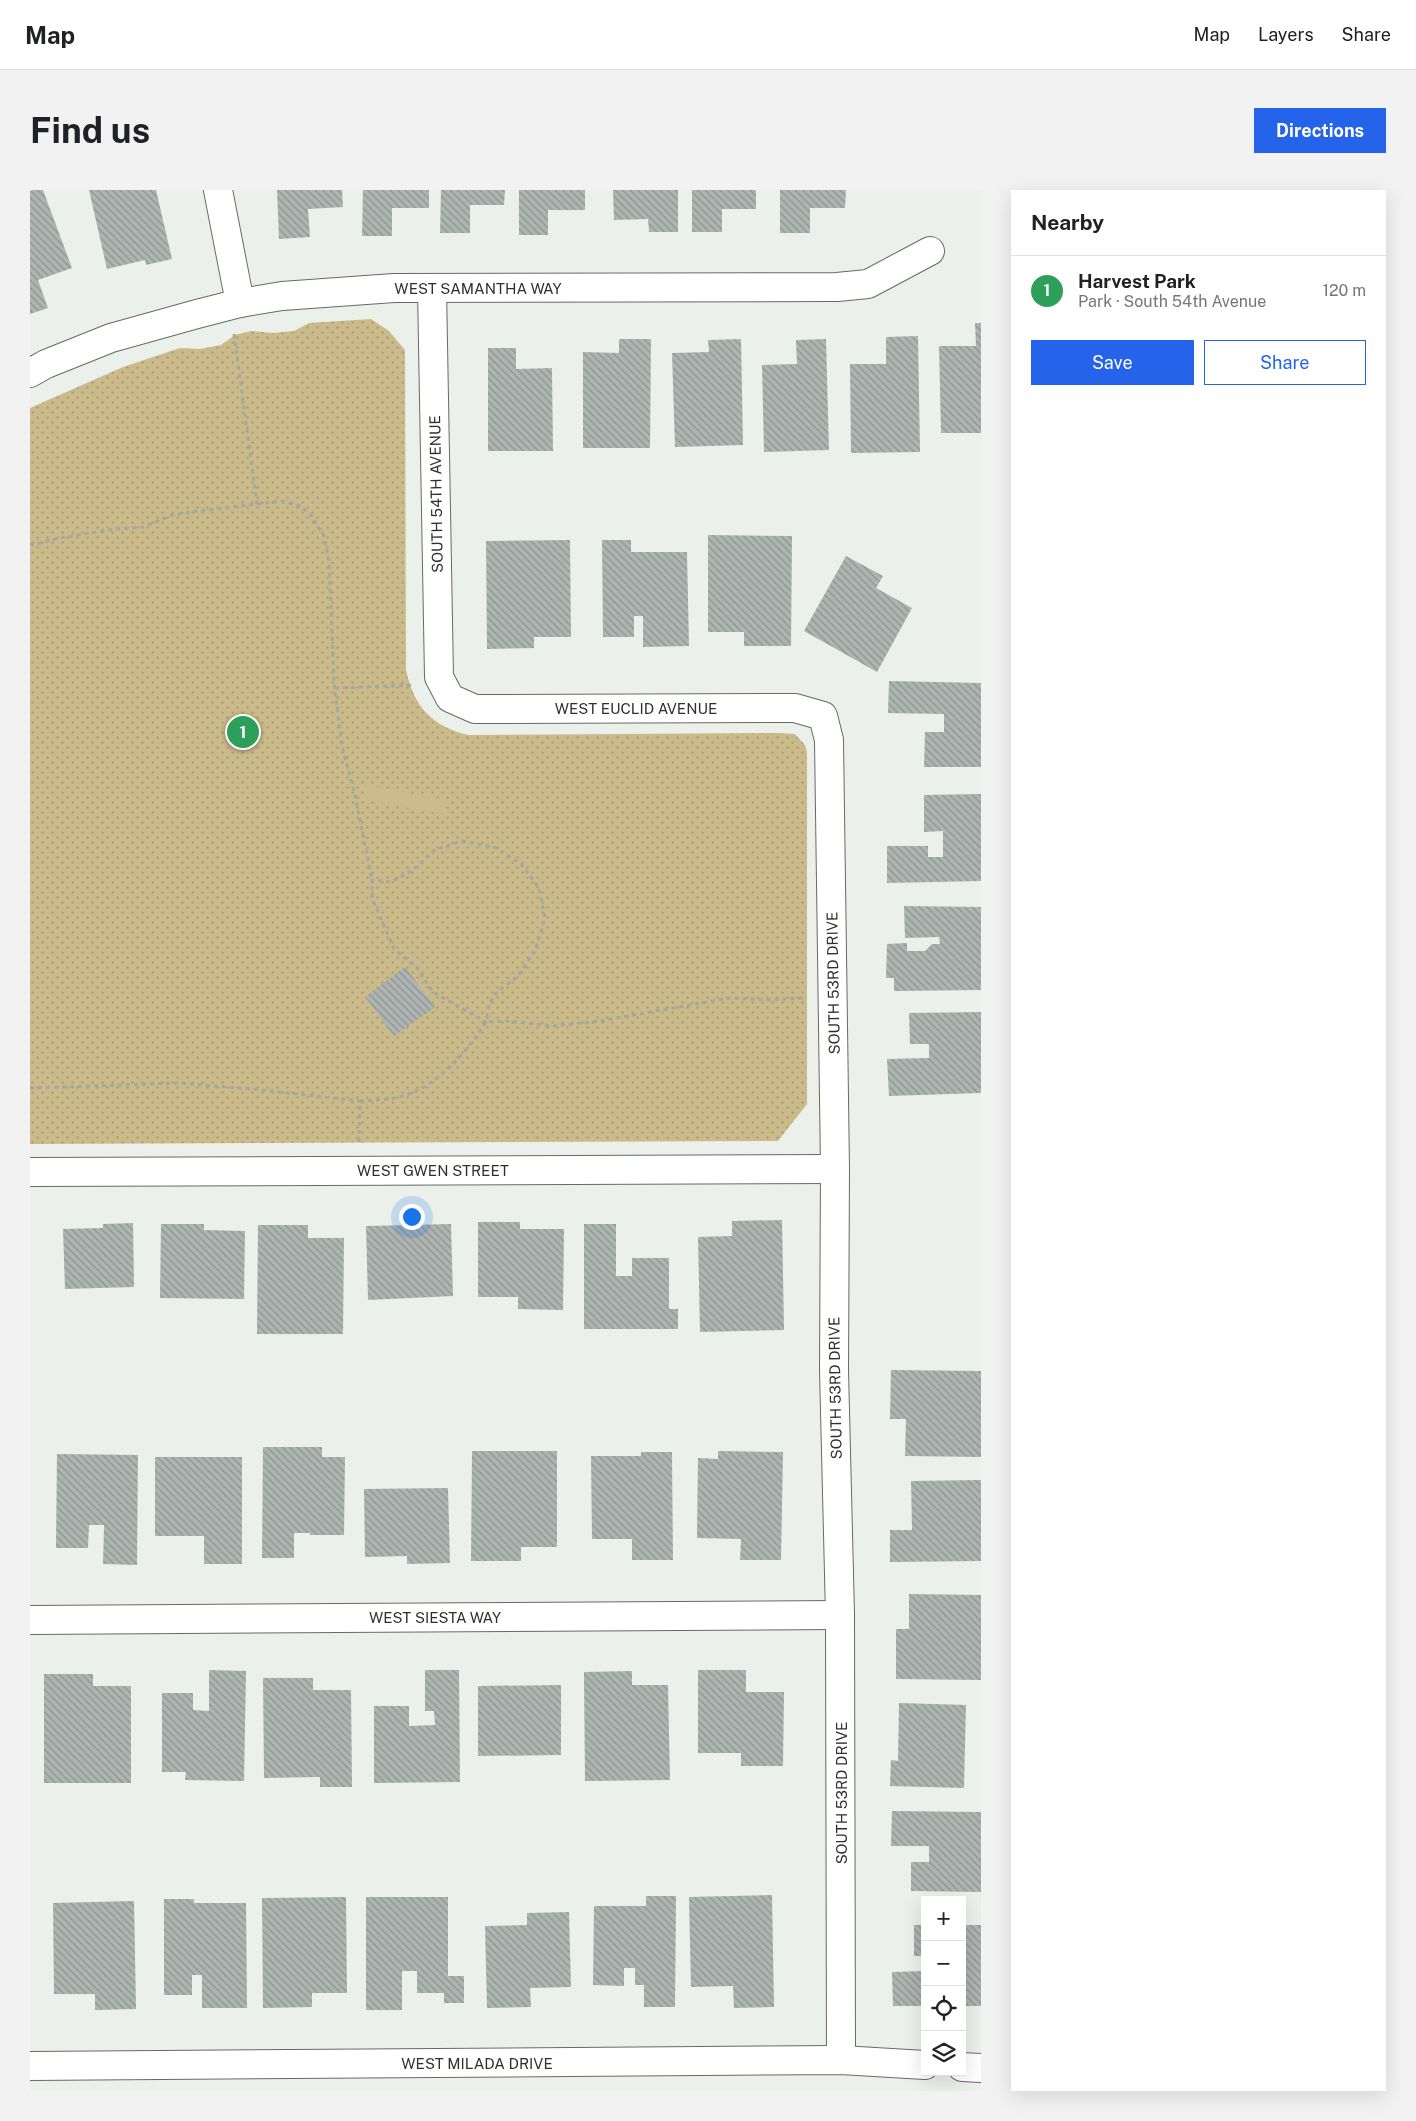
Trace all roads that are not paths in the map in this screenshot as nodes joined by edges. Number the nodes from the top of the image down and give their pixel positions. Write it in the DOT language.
graph roads {
  1 [pos="218,190"];
  2 [pos="930,251"];
  3 [pos="432,288"];
  4 [pos="237,316"];
  5 [pos="30,373"];
  6 [pos="450,698"];
  7 [pos="823,716"];
  8 [pos="836,1169"];
  9 [pos="30,1172"];
  10 [pos="840,1615"];
  11 [pos="30,1620"];
  12 [pos="841,2060"];
  13 [pos="921,2065"];
  14 [pos="30,2066"];
  15 [pos="966,2067"];
  16 [pos="981,2068"];
  1 -- 4 [label="street"];
  2 -- 3 [label="street, WEST SAMANTHA WAY"];
  3 -- 4 [label="street, WEST SAMANTHA WAY"];
  3 -- 6 [label="street, SOUTH 54TH AVENUE"];
  4 -- 5 [label="street, WEST SAMANTHA WAY"];
  6 -- 7 [label="street, WEST EUCLID AVENUE"];
  7 -- 8 [label="street, SOUTH 53RD DRIVE"];
  8 -- 9 [label="street, WEST GWEN STREET"];
  8 -- 10 [label="street, SOUTH 53RD DRIVE"];
  10 -- 11 [label="street, WEST SIESTA WAY"];
  10 -- 12 [label="street, SOUTH 53RD DRIVE"];
  12 -- 13 [label="street, WEST MILADA DRIVE"];
  12 -- 14 [label="street, WEST MILADA DRIVE"];
  15 -- 16 [label="street"];
}
